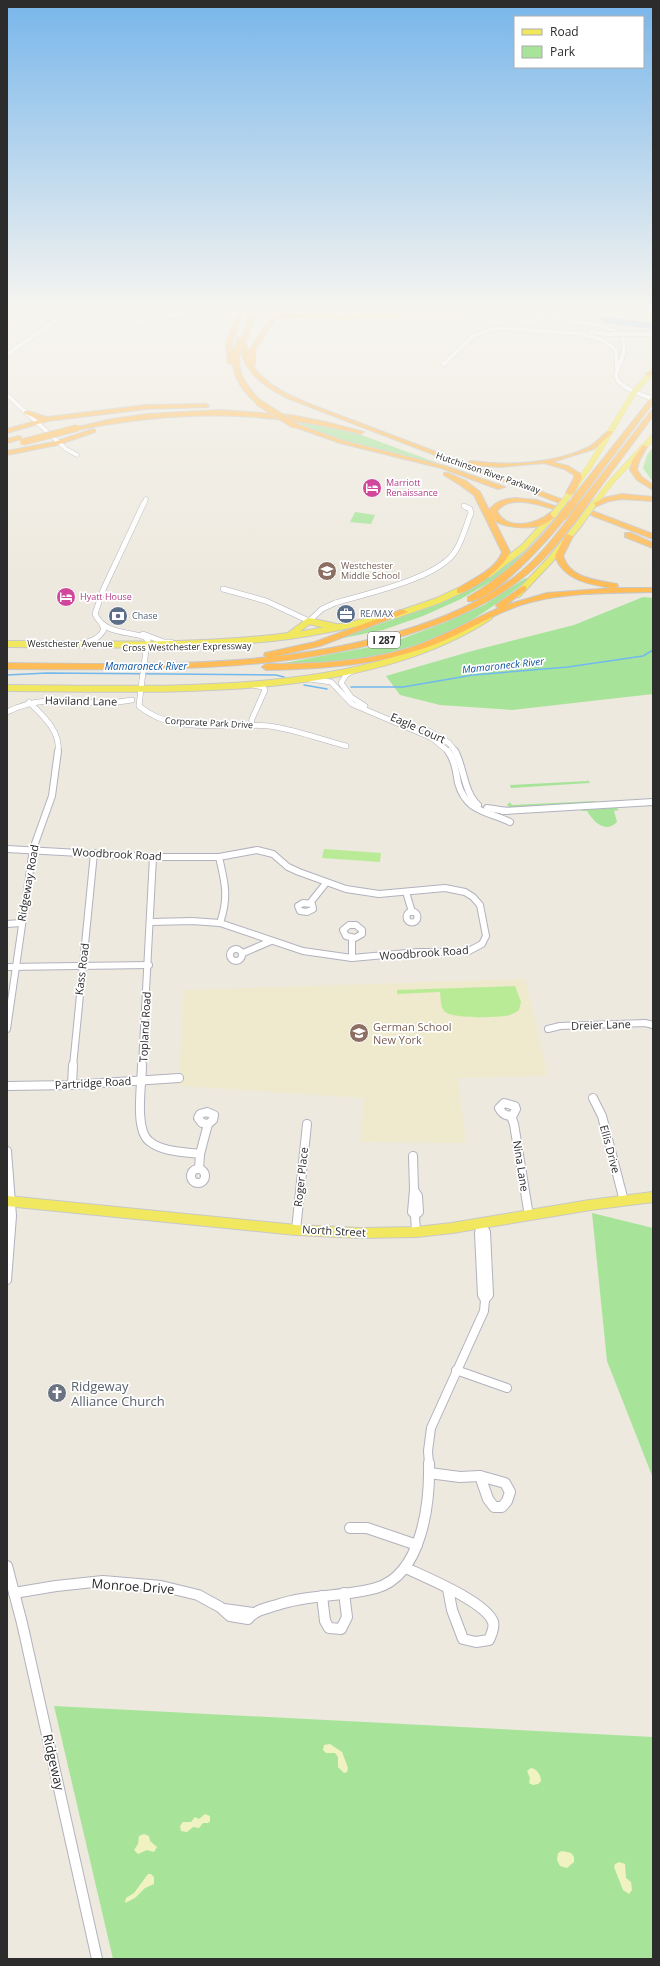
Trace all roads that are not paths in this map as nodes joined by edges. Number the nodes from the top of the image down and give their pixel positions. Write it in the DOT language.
graph roads {
  1 [pos="9,399"];
  2 [pos="255,399"];
  3 [pos="295,399"];
  4 [pos="630,399"];
  5 [pos="653,399"];
  6 [pos="310,406"];
  7 [pos="246,408"];
  8 [pos="26,412"];
  9 [pos="653,412"];
  10 [pos="252,414"];
  11 [pos="80,415"];
  12 [pos="37,422"];
  13 [pos="75,426"];
  14 [pos="7,431"];
  15 [pos="610,432"];
  16 [pos="653,437"];
  17 [pos="21,440"];
  18 [pos="7,441"];
  19 [pos="59,442"];
  20 [pos="7,446"];
  21 [pos="414,446"];
  22 [pos="644,447"];
  23 [pos="368,449"];
  24 [pos="7,453"];
  25 [pos="77,454"];
  26 [pos="653,488"];
  27 [pos="511,490"];
  28 [pos="545,495"];
  29 [pos="569,495"];
  30 [pos="146,499"];
  31 [pos="653,499"];
  32 [pos="464,506"];
  33 [pos="592,506"];
  34 [pos="560,514"];
  35 [pos="575,522"];
  36 [pos="569,536"];
  37 [pos="653,536"];
  38 [pos="653,545"];
  39 [pos="653,587"];
  40 [pos="523,588"];
  41 [pos="223,589"];
  42 [pos="460,590"];
  43 [pos="653,590"];
  44 [pos="404,612"];
  45 [pos="493,614"];
  46 [pos="309,621"];
  47 [pos="102,625"];
  48 [pos="468,625"];
  49 [pos="346,627"];
  50 [pos="130,633"];
  51 [pos="283,638"];
  52 [pos="7,644"];
  53 [pos="81,644"];
  54 [pos="202,644"];
  55 [pos="147,647"];
  56 [pos="268,655"];
  57 [pos="7,660"];
  58 [pos="7,666"];
  59 [pos="160,666"];
  60 [pos="355,670"];
  61 [pos="304,679"];
  62 [pos="273,683"];
  63 [pos="141,684"];
  64 [pos="252,685"];
  65 [pos="7,688"];
  66 [pos="132,700"];
  67 [pos="29,702"];
  68 [pos="7,712"];
  69 [pos="251,726"];
  70 [pos="346,746"];
  71 [pos="653,802"];
  72 [pos="507,811"];
  73 [pos="486,812"];
  74 [pos="510,822"];
  75 [pos="7,849"];
  76 [pos="33,849"];
  77 [pos="94,853"];
  78 [pos="153,856"];
  79 [pos="218,857"];
  80 [pos="326,883"];
  81 [pos="406,892"];
  82 [pos="310,903"];
  83 [pos="412,912"];
  84 [pos="151,922"];
  85 [pos="21,923"];
  86 [pos="220,923"];
  87 [pos="7,924"];
  88 [pos="352,938"];
  89 [pos="271,941"];
  90 [pos="243,953"];
  91 [pos="352,958"];
  92 [pos="82,965"];
  93 [pos="149,965"];
  94 [pos="16,966"];
  95 [pos="7,967"];
  96 [pos="8,1015"];
  97 [pos="653,1025"];
  98 [pos="7,1029"];
  99 [pos="548,1029"];
  100 [pos="179,1078"];
  101 [pos="143,1081"];
  102 [pos="72,1085"];
  103 [pos="7,1086"];
  104 [pos="593,1098"];
  105 [pos="511,1116"];
  106 [pos="208,1124"];
  107 [pos="307,1124"];
  108 [pos="7,1151"];
  109 [pos="200,1154"];
  110 [pos="413,1156"];
  111 [pos="199,1169"];
  112 [pos="653,1197"];
  113 [pos="9,1200"];
  114 [pos="624,1200"];
  115 [pos="529,1216"];
  116 [pos="481,1225"];
  117 [pos="296,1230"];
  118 [pos="416,1232"];
  119 [pos="7,1280"];
  120 [pos="456,1370"];
  121 [pos="507,1388"];
  122 [pos="429,1473"];
  123 [pos="480,1476"];
  124 [pos="350,1528"];
  125 [pos="417,1545"];
  126 [pos="7,1566"];
  127 [pos="406,1568"];
  128 [pos="448,1589"];
  129 [pos="14,1593"];
  130 [pos="344,1593"];
  131 [pos="322,1596"];
  132 [pos="97,1959"];
  1 -- 8 [label="street"];
  2 -- 23 [label="highway, Hutchinson River Parkway, bridge"];
  3 -- 6 [label="highway, Hutchinson River Parkway"];
  4 -- 15 [label="main road"];
  5 -- 34 [label="highway, Cross Westchester Expressway / I 287, bridge"];
  6 -- 15 [label="highway"];
  6 -- 21 [label="highway, Hutchinson River Parkway"];
  7 -- 11 [label="highway"];
  7 -- 13 [label="highway"];
  7 -- 21 [label="highway"];
  8 -- 11 [label="highway"];
  8 -- 12 [label="street"];
  9 -- 35 [label="highway, Cross Westchester Expressway / I 287, bridge"];
  10 -- 13 [label="highway"];
  10 -- 19 [label="highway"];
  10 -- 27 [label="highway"];
  11 -- 12 [label="highway"];
  12 -- 14 [label="highway"];
  12 -- 19 [label="street"];
  13 -- 17 [label="highway, bridge"];
  15 -- 29 [label="main road"];
  16 -- 22 [label="main road"];
  17 -- 18 [label="highway"];
  17 -- 20 [label="highway"];
  19 -- 24 [label="highway"];
  19 -- 25 [label="street"];
  21 -- 28 [label="highway, Hutchinson River Parkway"];
  22 -- 26 [label="highway"];
  22 -- 33 [label="main road"];
  23 -- 27 [label="highway, Hutchinson River Parkway"];
  23 -- 42 [label="highway"];
  27 -- 34 [label="highway, Hutchinson River Parkway"];
  28 -- 29 [label="highway"];
  28 -- 37 [label="highway, Hutchinson River Parkway"];
  29 -- 34 [label="main road, Westchester Avenue, bridge"];
  30 -- 47 [label="street"];
  31 -- 33 [label="highway"];
  32 -- 46 [label="street"];
  33 -- 35 [label="main road, bridge"];
  34 -- 34 [label="highway"];
  34 -- 38 [label="highway, Hutchinson River Parkway"];
  34 -- 42 [label="main road, Westchester Avenue"];
  34 -- 56 [label="highway, Cross Westchester Expressway / I 287"];
  35 -- 36 [label="main road"];
  35 -- 59 [label="highway, Cross Westchester Expressway / I 287"];
  36 -- 39 [label="highway"];
  36 -- 40 [label="main road"];
  40 -- 45 [label="main road"];
  40 -- 48 [label="highway"];
  41 -- 46 [label="street"];
  42 -- 44 [label="main road, Westchester Avenue"];
  43 -- 45 [label="highway"];
  44 -- 49 [label="main road, Westchester Avenue"];
  44 -- 56 [label="highway"];
  45 -- 48 [label="highway"];
  45 -- 60 [label="main road"];
  46 -- 49 [label="main road"];
  46 -- 51 [label="main road"];
  47 -- 50 [label="street"];
  47 -- 53 [label="street"];
  48 -- 59 [label="highway"];
  49 -- 51 [label="main road, Westchester Avenue"];
  50 -- 54 [label="street"];
  50 -- 55 [label="street"];
  51 -- 54 [label="main road, Westchester Avenue"];
  52 -- 53 [label="main road, Westchester Avenue"];
  53 -- 55 [label="main road, Westchester Avenue"];
  54 -- 55 [label="main road, Westchester Avenue"];
  55 -- 63 [label="street, Corporate Park Drive, bridge"];
  56 -- 57 [label="highway, Cross Westchester Expressway / I 287"];
  58 -- 59 [label="highway, Cross Westchester Expressway / I 287"];
  60 -- 61 [label="main road"];
  60 -- 72 [label="street, Eagle Court"];
  61 -- 62 [label="main road"];
  61 -- 73 [label="street, Eagle Court"];
  62 -- 64 [label="main road"];
  62 -- 69 [label="street"];
  63 -- 64 [label="main road"];
  63 -- 65 [label="main road"];
  63 -- 69 [label="street, Corporate Park Drive"];
  64 -- 69 [label="street"];
  66 -- 67 [label="street, Haviland Lane"];
  67 -- 68 [label="street, Haviland Lane"];
  67 -- 76 [label="street, Ridgeway Road"];
  69 -- 70 [label="street, Corporate Park Drive"];
  71 -- 72 [label="street, Eagle Court"];
  72 -- 73 [label="street, Eagle Court"];
  73 -- 74 [label="street, Eagle Court"];
  75 -- 76 [label="street, Woodbrook Road"];
  76 -- 77 [label="street, Woodbrook Road"];
  76 -- 85 [label="street, Ridgeway Road"];
  77 -- 78 [label="street, Woodbrook Road"];
  77 -- 92 [label="street, Kass Road"];
  78 -- 79 [label="street, Woodbrook Road"];
  78 -- 84 [label="street, Topland Road"];
  79 -- 80 [label="street, Woodbrook Road"];
  79 -- 86 [label="street"];
  80 -- 81 [label="street, Woodbrook Road"];
  80 -- 82 [label="street"];
  81 -- 83 [label="street"];
  81 -- 91 [label="street, Woodbrook Road"];
  84 -- 86 [label="street, Woodbrook Road"];
  84 -- 93 [label="street, Topland Road"];
  85 -- 87 [label="street"];
  85 -- 94 [label="street, Ridgeway Road"];
  86 -- 89 [label="street, Woodbrook Road"];
  88 -- 91 [label="street"];
  89 -- 90 [label="street"];
  89 -- 91 [label="street, Woodbrook Road"];
  92 -- 93 [label="street"];
  92 -- 94 [label="street"];
  92 -- 102 [label="street, Kass Road"];
  93 -- 101 [label="street, Topland Road"];
  94 -- 95 [label="street"];
  94 -- 96 [label="street, Ridgeway Road"];
  96 -- 98 [label="street, Ridgeway Road"];
  97 -- 99 [label="street, Dreier Lane"];
  100 -- 101 [label="street, Partridge Road"];
  101 -- 102 [label="street, Partridge Road"];
  101 -- 109 [label="street, Topland Road"];
  102 -- 103 [label="street, Partridge Road"];
  104 -- 114 [label="street, Ellis Drive"];
  105 -- 115 [label="street, Nina Lane"];
  106 -- 109 [label="street"];
  107 -- 117 [label="street, Roger Place"];
  108 -- 113 [label="street"];
  109 -- 111 [label="street"];
  110 -- 118 [label="street"];
  112 -- 114 [label="main road, North Street"];
  113 -- 117 [label="main road, North Street"];
  113 -- 119 [label="street"];
  114 -- 115 [label="main road, North Street"];
  115 -- 116 [label="main road, North Street"];
  116 -- 118 [label="main road, North Street"];
  116 -- 120 [label="street"];
  117 -- 118 [label="main road, North Street"];
  120 -- 121 [label="street"];
  120 -- 122 [label="street"];
  122 -- 123 [label="street"];
  122 -- 125 [label="street"];
  124 -- 125 [label="street"];
  125 -- 127 [label="street"];
  126 -- 129 [label="street, Ridgeway"];
  127 -- 128 [label="street"];
  127 -- 130 [label="street"];
  128 -- 128 [label="street"];
  129 -- 131 [label="street, Monroe Drive"];
  129 -- 132 [label="street, Ridgeway"];
  130 -- 131 [label="street"];
  130 -- 131 [label="street"];
}
